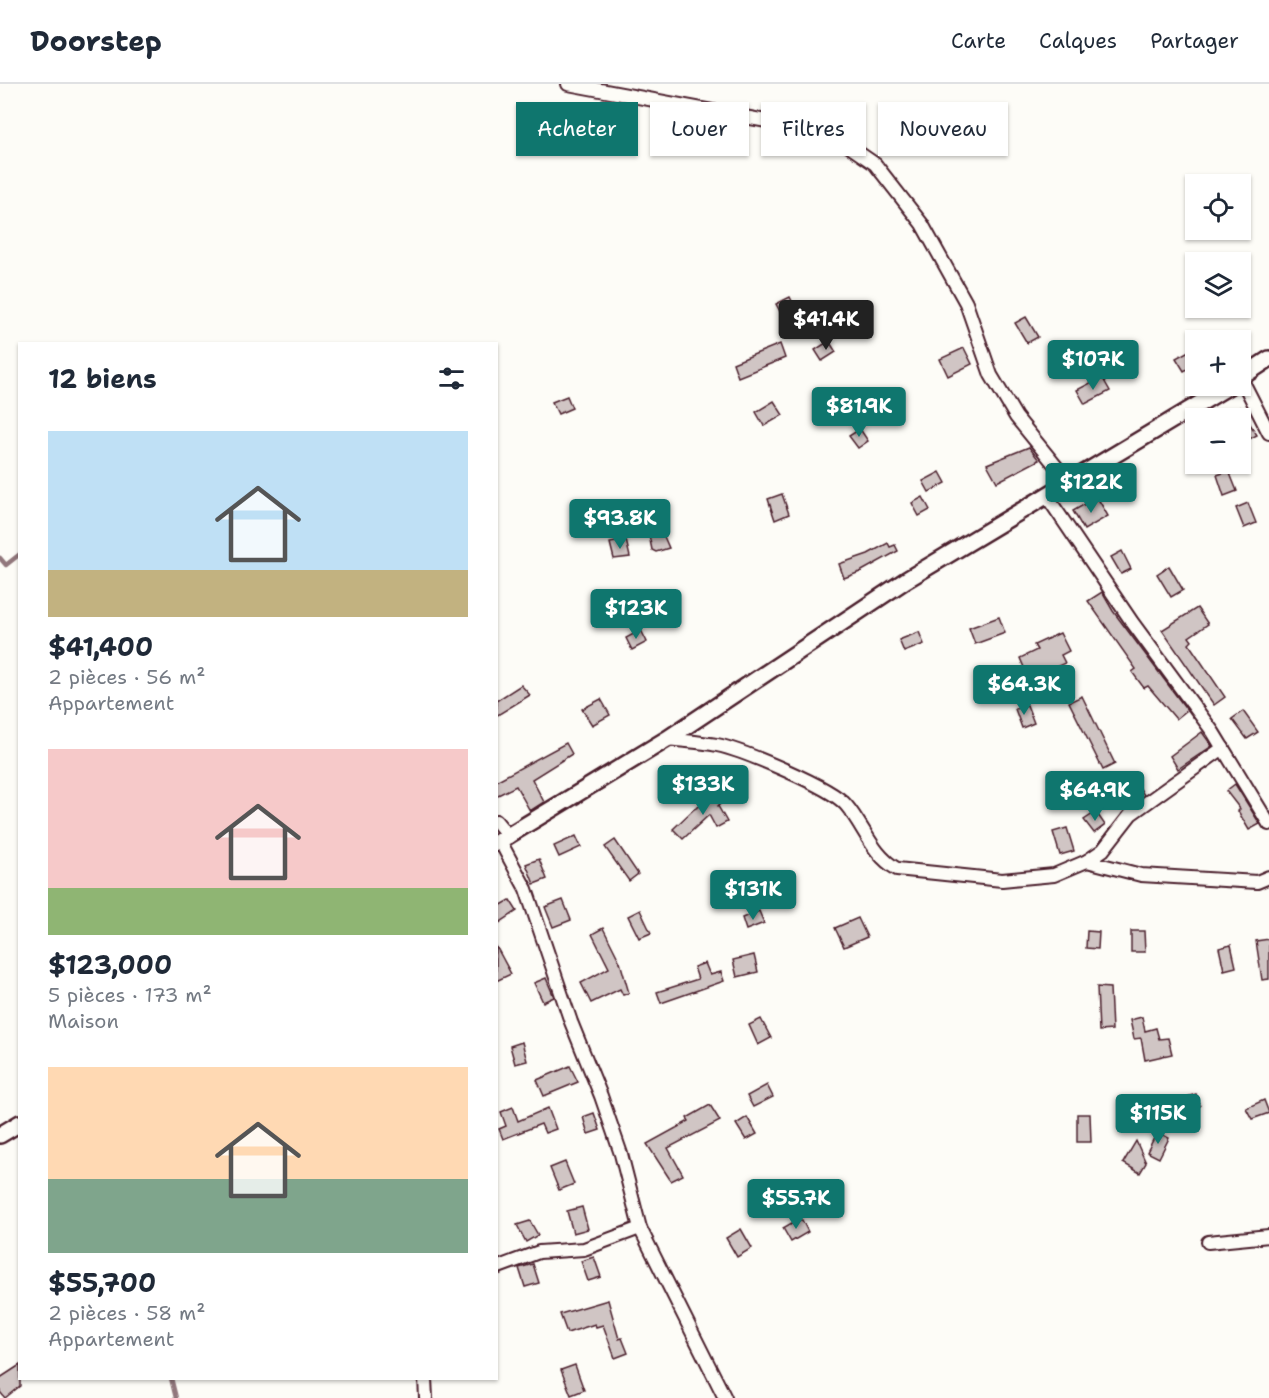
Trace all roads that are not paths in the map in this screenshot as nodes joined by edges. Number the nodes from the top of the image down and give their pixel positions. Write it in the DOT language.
graph roads {
  1 [pos="568,84"];
  2 [pos="1269,359"];
  3 [pos="1251,371"];
  4 [pos="1212,396"];
  5 [pos="1250,396"];
  6 [pos="1269,433"];
  7 [pos="1068,481"];
  8 [pos="1046,495"];
  9 [pos="667,739"];
  10 [pos="1223,748"];
  11 [pos="1269,824"];
  12 [pos="502,841"];
  13 [pos="1087,861"];
  14 [pos="1269,877"];
  15 [pos="18,1124"];
  16 [pos="0,1136"];
  17 [pos="640,1228"];
  18 [pos="1269,1236"];
  19 [pos="1208,1242"];
  20 [pos="498,1267"];
  21 [pos="425,1380"];
  22 [pos="426,1398"];
  23 [pos="725,1398"];
  1 -- 7 [label="street"];
  2 -- 3 [label="street"];
  4 -- 7 [label="street"];
  5 -- 6 [label="street"];
  7 -- 8 [label="street"];
  8 -- 9 [label="street"];
  8 -- 10 [label="street"];
  9 -- 12 [label="street"];
  9 -- 13 [label="street"];
  10 -- 11 [label="street"];
  10 -- 13 [label="street"];
  12 -- 17 [label="street"];
  13 -- 14 [label="street"];
  15 -- 16 [label="street"];
  17 -- 20 [label="street"];
  17 -- 23 [label="street"];
  18 -- 19 [label="street"];
  21 -- 22 [label="street"];
}
